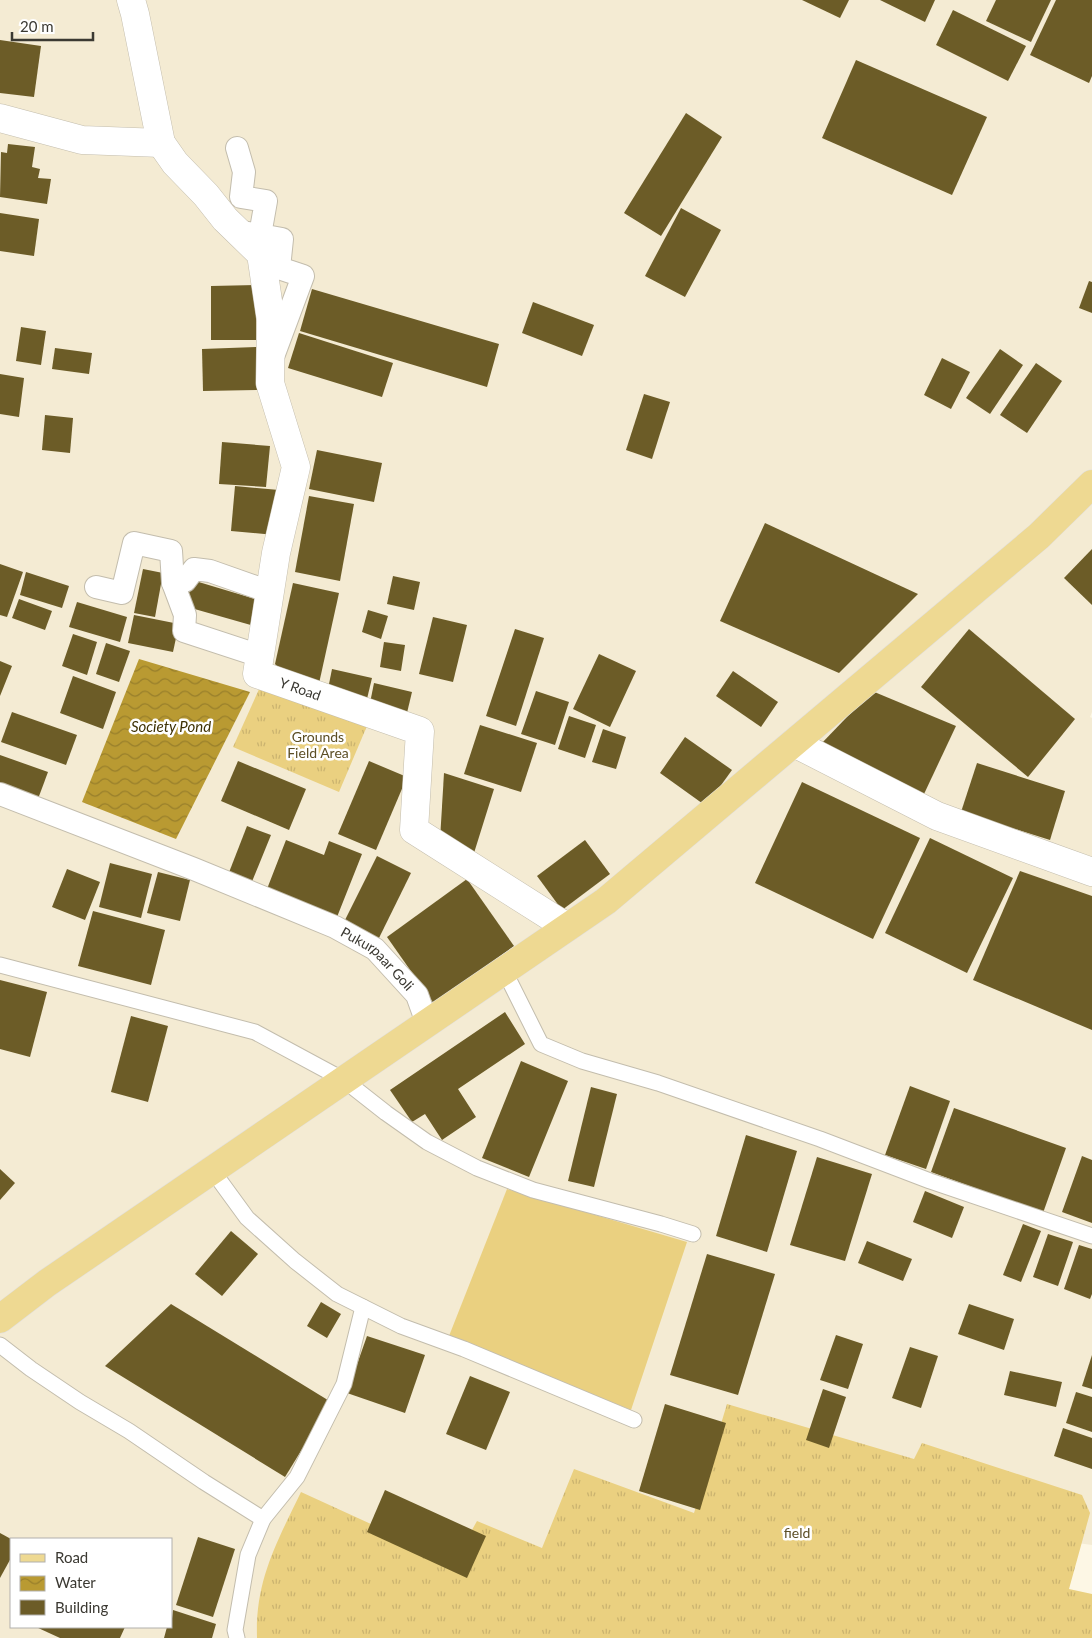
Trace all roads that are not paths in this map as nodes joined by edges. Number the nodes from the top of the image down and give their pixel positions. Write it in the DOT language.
graph roads {
  1 [pos="131,0"];
  2 [pos="0,118"];
  3 [pos="162,144"];
  4 [pos="237,148"];
  5 [pos="249,233"];
  6 [pos="270,364"];
  7 [pos="1092,484"];
  8 [pos="173,583"];
  9 [pos="96,587"];
  10 [pos="270,592"];
  11 [pos="260,656"];
  12 [pos="794,742"];
  13 [pos="0,794"];
  14 [pos="1092,872"];
  15 [pos="567,927"];
  16 [pos="0,964"];
  17 [pos="504,970"];
  18 [pos="427,1023"];
  19 [pos="344,1080"];
  20 [pos="212,1170"];
  21 [pos="693,1234"];
  22 [pos="1092,1236"];
  23 [pos="364,1307"];
  24 [pos="0,1319"];
  25 [pos="0,1345"];
  26 [pos="634,1420"];
  27 [pos="263,1519"];
  28 [pos="237,1638"];
  1 -- 3 [label="street"];
  2 -- 3 [label="street"];
  3 -- 5 [label="street, Y Road"];
  4 -- 5 [label="street"];
  5 -- 6 [label="street, Y Road"];
  5 -- 6 [label="street"];
  6 -- 10 [label="street, Y Road"];
  7 -- 12 [label="main road"];
  8 -- 9 [label="street"];
  8 -- 10 [label="street"];
  8 -- 11 [label="street"];
  10 -- 11 [label="street, Y Road"];
  11 -- 15 [label="street, Y Road"];
  12 -- 14 [label="street"];
  12 -- 15 [label="main road"];
  13 -- 18 [label="street, Pukurpaar Goli"];
  15 -- 17 [label="main road"];
  16 -- 19 [label="lane"];
  17 -- 18 [label="main road"];
  17 -- 22 [label="lane"];
  18 -- 19 [label="main road"];
  19 -- 20 [label="main road"];
  19 -- 21 [label="lane"];
  20 -- 23 [label="lane"];
  20 -- 24 [label="main road"];
  23 -- 26 [label="lane"];
  23 -- 27 [label="lane"];
  25 -- 27 [label="lane"];
  27 -- 28 [label="lane"];
}
